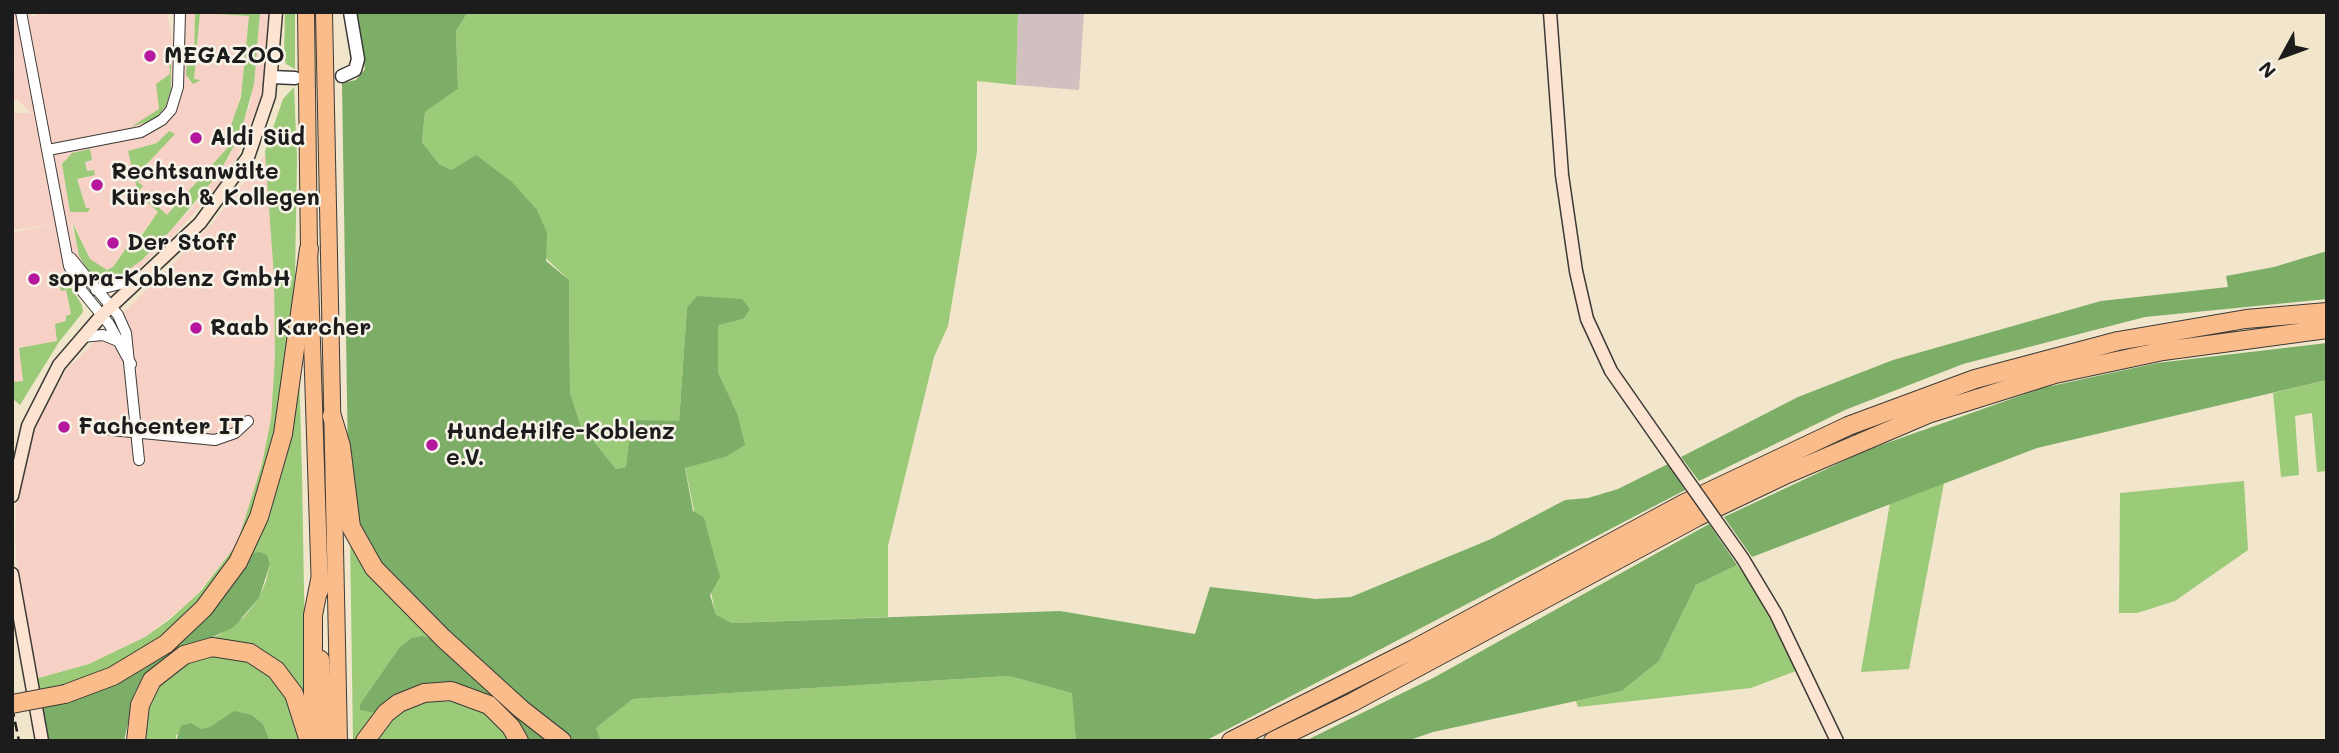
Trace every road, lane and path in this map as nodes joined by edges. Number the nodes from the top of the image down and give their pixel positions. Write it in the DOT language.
graph roads {
  1 [pos="21,12"];
  2 [pos="180,12"];
  3 [pos="276,12"];
  4 [pos="306,12"];
  5 [pos="324,12"];
  6 [pos="351,12"];
  7 [pos="1550,12"];
  8 [pos="342,76"];
  9 [pos="271,77"];
  10 [pos="295,78"];
  11 [pos="48,149"];
  12 [pos="309,249"];
  13 [pos="67,252"];
  14 [pos="141,279"];
  15 [pos="96,290"];
  16 [pos="107,311"];
  17 [pos="2327,312"];
  18 [pos="2327,329"];
  19 [pos="82,337"];
  20 [pos="118,341"];
  21 [pos="131,364"];
  22 [pos="331,416"];
  23 [pos="248,421"];
  24 [pos="111,430"];
  25 [pos="136,432"];
  26 [pos="139,460"];
  27 [pos="12,496"];
  28 [pos="12,575"];
  29 [pos="320,580"];
  30 [pos="12,704"];
  31 [pos="42,741"];
  32 [pos="136,741"];
  33 [pos="311,741"];
  34 [pos="324,741"];
  35 [pos="339,741"];
  36 [pos="365,741"];
  37 [pos="519,741"];
  38 [pos="562,741"];
  39 [pos="1231,741"];
  40 [pos="1273,741"];
  41 [pos="1837,741"];
  1 -- 11 [label="street"];
  2 -- 11 [label="street"];
  3 -- 9 [label="main road"];
  4 -- 12 [label="highway"];
  5 -- 22 [label="highway"];
  6 -- 8 [label="street"];
  7 -- 41 [label="main road, bridge"];
  9 -- 10 [label="street"];
  9 -- 14 [label="main road"];
  11 -- 13 [label="street"];
  12 -- 29 [label="highway"];
  12 -- 30 [label="highway, bridge"];
  13 -- 15 [label="street"];
  13 -- 16 [label="street"];
  14 -- 15 [label="street"];
  14 -- 16 [label="main road"];
  15 -- 16 [label="street"];
  16 -- 19 [label="main road"];
  16 -- 20 [label="street"];
  16 -- 21 [label="street"];
  17 -- 39 [label="highway"];
  18 -- 40 [label="highway"];
  19 -- 20 [label="street"];
  19 -- 27 [label="main road"];
  20 -- 21 [label="street"];
  21 -- 25 [label="street"];
  22 -- 35 [label="highway"];
  22 -- 38 [label="highway"];
  23 -- 25 [label="street"];
  24 -- 25 [label="street"];
  25 -- 26 [label="street"];
  28 -- 31 [label="main road"];
  29 -- 33 [label="highway"];
  29 -- 34 [label="highway"];
  32 -- 33 [label="highway"];
  36 -- 37 [label="highway"];
}
